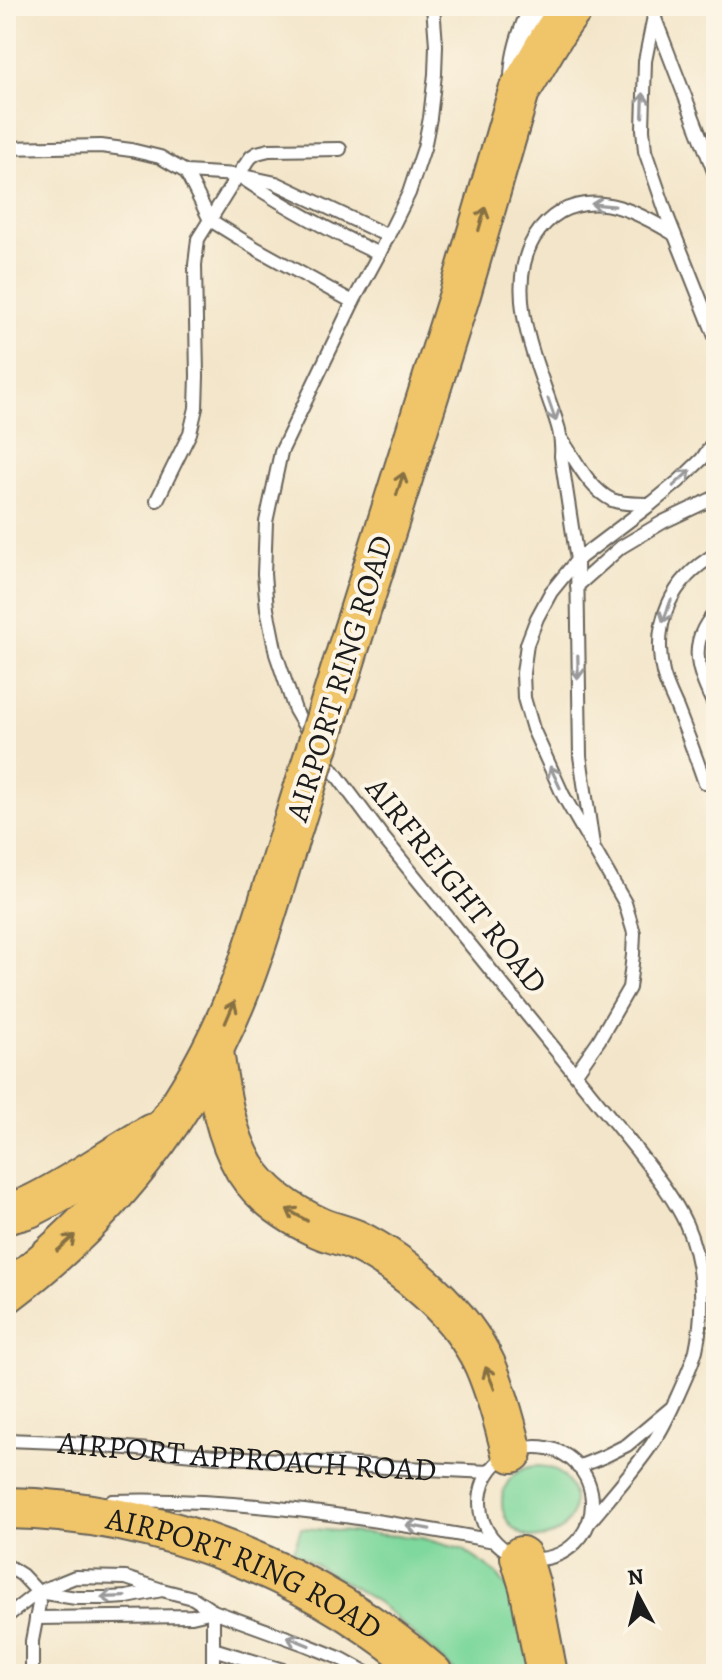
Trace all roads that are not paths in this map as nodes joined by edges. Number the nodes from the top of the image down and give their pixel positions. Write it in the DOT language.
graph roads {
  1 [pos="433,6"];
  2 [pos="538,6"];
  3 [pos="574,6"];
  4 [pos="658,11"];
  5 [pos="519,91"];
  6 [pos="6,148"];
  7 [pos="340,149"];
  8 [pos="186,172"];
  9 [pos="238,175"];
  10 [pos="716,177"];
  11 [pos="210,220"];
  12 [pos="674,234"];
  13 [pos="388,236"];
  14 [pos="379,254"];
  15 [pos="353,302"];
  16 [pos="716,339"];
  17 [pos="716,438"];
  18 [pos="562,440"];
  19 [pos="716,497"];
  20 [pos="157,500"];
  21 [pos="651,504"];
  22 [pos="716,554"];
  23 [pos="577,560"];
  24 [pos="577,586"];
  25 [pos="716,612"];
  26 [pos="716,709"];
  27 [pos="705,783"];
  28 [pos="593,845"];
  29 [pos="213,1051"];
  30 [pos="576,1073"];
  31 [pos="164,1128"];
  32 [pos="6,1214"];
  33 [pos="6,1293"];
  34 [pos="673,1407"];
  35 [pos="6,1440"];
  36 [pos="500,1462"];
  37 [pos="578,1467"];
  38 [pos="23,1508"];
  39 [pos="587,1525"];
  40 [pos="508,1549"];
  41 [pos="6,1565"];
  42 [pos="162,1590"];
  43 [pos="38,1592"];
  44 [pos="213,1611"];
  45 [pos="6,1617"];
  46 [pos="36,1618"];
  47 [pos="213,1649"];
  48 [pos="716,1669"];
  49 [pos="32,1674"];
  50 [pos="210,1674"];
  51 [pos="296,1674"];
  52 [pos="369,1674"];
  53 [pos="432,1674"];
  54 [pos="547,1674"];
  55 [pos="702,1674"];
  1 -- 13 [label="lane, AIRFREIGHT ROAD"];
  2 -- 5 [label="street"];
  3 -- 5 [label="main road, AIRPORT RING ROAD"];
  4 -- 10 [label="lane"];
  12 -- 4 [label="lane, one-way"];
  29 -- 5 [label="main road, AIRPORT RING ROAD, one-way, bridge"];
  6 -- 8 [label="lane"];
  7 -- 9 [label="lane"];
  8 -- 9 [label="lane"];
  8 -- 11 [label="lane"];
  9 -- 11 [label="lane"];
  9 -- 13 [label="lane"];
  9 -- 14 [label="lane"];
  11 -- 15 [label="lane"];
  11 -- 20 [label="lane"];
  12 -- 16 [label="lane"];
  12 -- 18 [label="lane, one-way"];
  13 -- 14 [label="lane, AIRFREIGHT ROAD"];
  14 -- 15 [label="lane, AIRFREIGHT ROAD"];
  15 -- 30 [label="lane, AIRFREIGHT ROAD"];
  21 -- 17 [label="lane, one-way"];
  18 -- 21 [label="lane"];
  18 -- 23 [label="lane"];
  19 -- 24 [label="lane"];
  21 -- 23 [label="lane"];
  22 -- 27 [label="lane, one-way"];
  23 -- 24 [label="lane"];
  28 -- 23 [label="lane, one-way"];
  24 -- 28 [label="lane, one-way"];
  25 -- 26 [label="lane"];
  28 -- 30 [label="lane"];
  29 -- 31 [label="main road, AIRPORT RING ROAD"];
  36 -- 29 [label="main road, one-way"];
  30 -- 34 [label="lane, AIRFREIGHT ROAD"];
  31 -- 32 [label="main road"];
  33 -- 31 [label="main road, AIRPORT RING ROAD, one-way"];
  34 -- 37 [label="lane, AIRFREIGHT ROAD"];
  34 -- 39 [label="lane, AIRFREIGHT ROAD"];
  35 -- 36 [label="lane, AIRPORT APPROACH ROAD"];
  36 -- 37 [label="lane"];
  36 -- 40 [label="lane"];
  37 -- 39 [label="lane"];
  40 -- 38 [label="lane, AIRPORT APPROACH ROAD, one-way"];
  38 -- 53 [label="main road, AIRPORT RING ROAD"];
  39 -- 40 [label="lane"];
  40 -- 54 [label="main road"];
  41 -- 43 [label="lane"];
  42 -- 43 [label="lane, one-way"];
  42 -- 43 [label="lane"];
  42 -- 44 [label="lane"];
  43 -- 45 [label="lane"];
  43 -- 46 [label="lane"];
  44 -- 46 [label="lane"];
  44 -- 47 [label="lane"];
  52 -- 44 [label="lane, one-way"];
  46 -- 49 [label="lane"];
  47 -- 50 [label="lane"];
  47 -- 51 [label="lane"];
  48 -- 55 [label="lane"];
}
